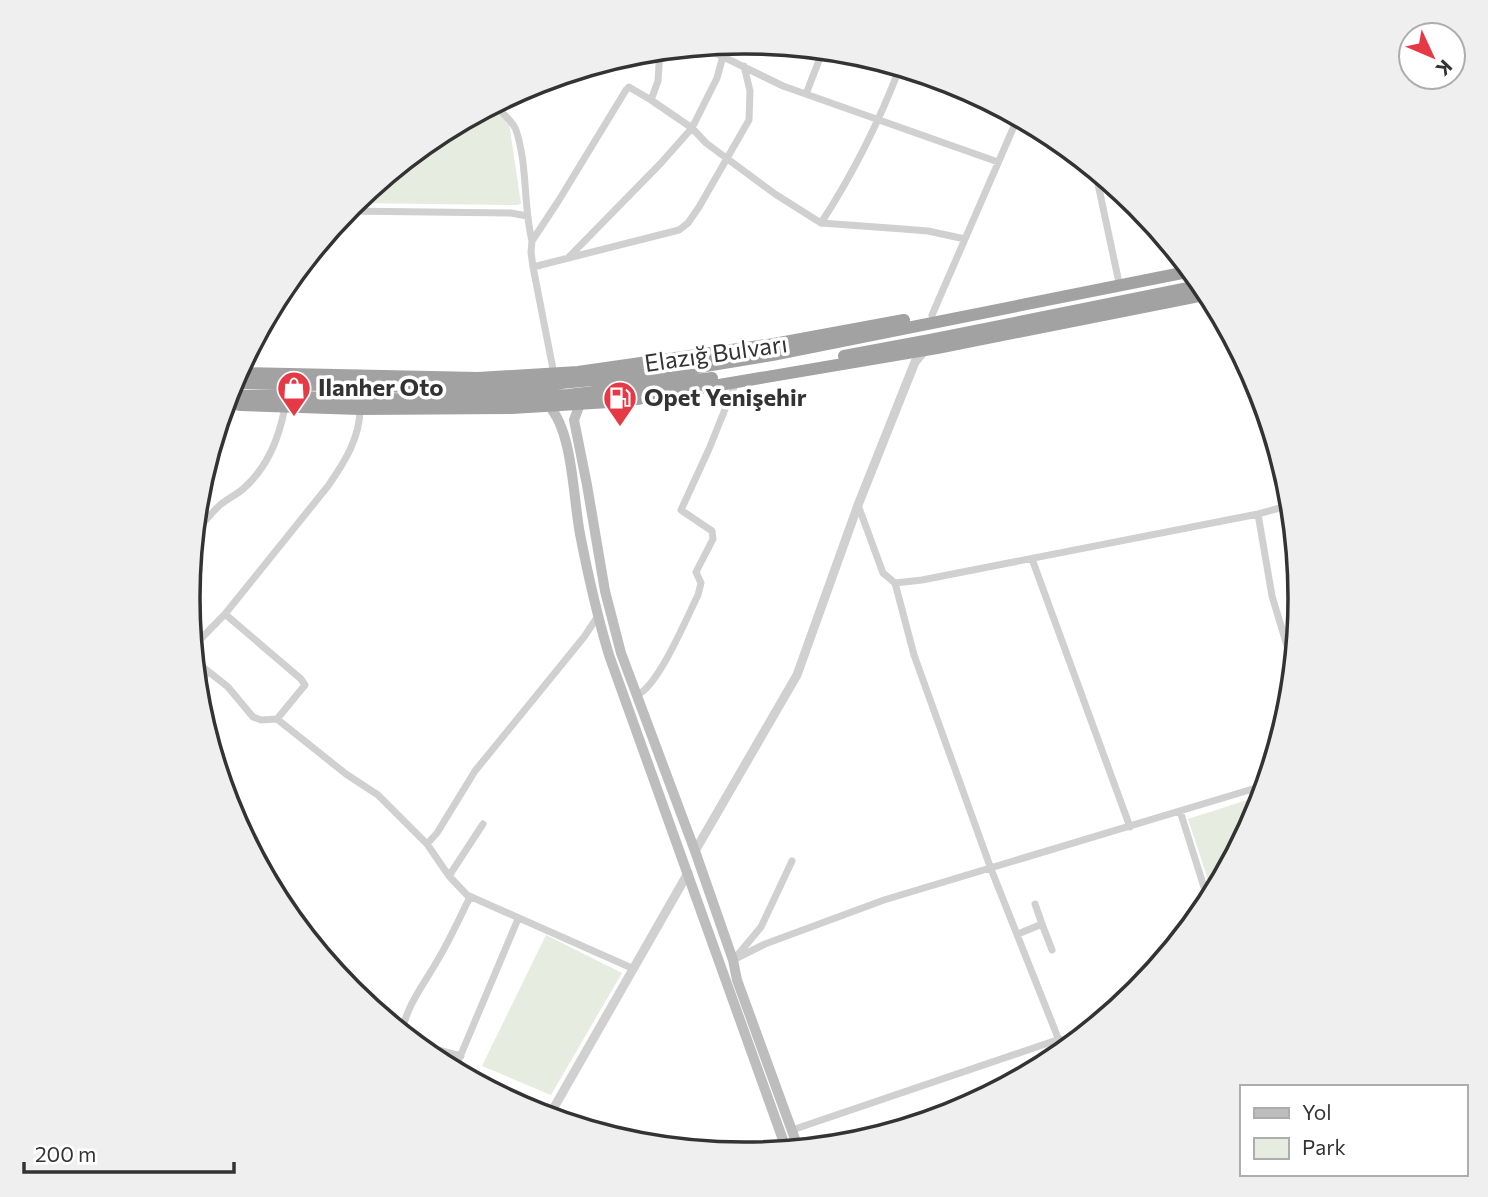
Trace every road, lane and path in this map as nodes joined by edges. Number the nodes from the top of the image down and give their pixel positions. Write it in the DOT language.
graph roads {
  1 [pos="720,55"];
  2 [pos="723,56"];
  3 [pos="819,60"];
  4 [pos="659,61"];
  5 [pos="744,66"];
  6 [pos="896,76"];
  7 [pos="806,94"];
  8 [pos="651,100"];
  9 [pos="500,112"];
  10 [pos="878,120"];
  11 [pos="1014,126"];
  12 [pos="692,128"];
  13 [pos="727,158"];
  14 [pos="998,162"];
  15 [pos="1098,185"];
  16 [pos="362,211"];
  17 [pos="527,215"];
  18 [pos="821,223"];
  19 [pos="965,239"];
  20 [pos="532,242"];
  21 [pos="568,258"];
  22 [pos="1175,266"];
  23 [pos="533,267"];
  24 [pos="1181,273"];
  25 [pos="1118,278"];
  26 [pos="1191,287"];
  27 [pos="1197,296"];
  28 [pos="932,315"];
  29 [pos="911,357"];
  30 [pos="250,370"];
  31 [pos="249,373"];
  32 [pos="261,374"];
  33 [pos="554,374"];
  34 [pos="736,382"];
  35 [pos="244,383"];
  36 [pos="239,396"];
  37 [pos="236,404"];
  38 [pos="579,404"];
  39 [pos="549,406"];
  40 [pos="285,407"];
  41 [pos="360,409"];
  42 [pos="858,505"];
  43 [pos="1281,508"];
  44 [pos="1258,514"];
  45 [pos="205,523"];
  46 [pos="1032,559"];
  47 [pos="895,583"];
  48 [pos="225,614"];
  49 [pos="598,616"];
  50 [pos="201,638"];
  51 [pos="1286,644"];
  52 [pos="204,668"];
  53 [pos="208,672"];
  54 [pos="205,677"];
  55 [pos="637,695"];
  56 [pos="278,719"];
  57 [pos="1253,789"];
  58 [pos="1180,811"];
  59 [pos="483,824"];
  60 [pos="1130,827"];
  61 [pos="427,844"];
  62 [pos="695,851"];
  63 [pos="792,861"];
  64 [pos="992,869"];
  65 [pos="688,873"];
  66 [pos="449,876"];
  67 [pos="1204,889"];
  68 [pos="470,897"];
  69 [pos="1035,904"];
  70 [pos="518,919"];
  71 [pos="1042,924"];
  72 [pos="1018,934"];
  73 [pos="1052,950"];
  74 [pos="733,960"];
  75 [pos="634,969"];
  76 [pos="405,1023"];
  77 [pos="1060,1039"];
  78 [pos="442,1051"];
  79 [pos="461,1056"];
  80 [pos="458,1061"];
  81 [pos="554,1108"];
  82 [pos="792,1130"];
  83 [pos="796,1140"];
  84 [pos="784,1142"];
  1 -- 2 [label="street"];
  2 -- 5 [label="street"];
  2 -- 12 [label="street"];
  3 -- 7 [label="street"];
  4 -- 8 [label="street"];
  5 -- 7 [label="street"];
  5 -- 13 [label="street"];
  6 -- 10 [label="street"];
  7 -- 10 [label="street"];
  8 -- 12 [label="street"];
  8 -- 20 [label="street"];
  9 -- 17 [label="street"];
  10 -- 14 [label="street"];
  10 -- 18 [label="street"];
  11 -- 14 [label="street"];
  12 -- 13 [label="street"];
  12 -- 21 [label="street"];
  13 -- 18 [label="street"];
  13 -- 21 [label="street"];
  14 -- 19 [label="street"];
  15 -- 25 [label="street"];
  16 -- 17 [label="street"];
  17 -- 20 [label="street"];
  18 -- 19 [label="street"];
  19 -- 28 [label="street"];
  20 -- 23 [label="street"];
  21 -- 23 [label="street"];
  22 -- 25 [label="highway"];
  23 -- 33 [label="street"];
  24 -- 35 [label="highway, Elazığ Bulvarı"];
  25 -- 28 [label="highway"];
  26 -- 36 [label="highway, Elazığ Bulvarı"];
  27 -- 29 [label="highway"];
  28 -- 33 [label="highway"];
  29 -- 34 [label="highway"];
  29 -- 42 [label="street"];
  30 -- 32 [label="highway"];
  31 -- 32 [label="highway"];
  32 -- 33 [label="highway"];
  34 -- 38 [label="highway"];
  34 -- 55 [label="street"];
  37 -- 40 [label="highway"];
  38 -- 39 [label="highway"];
  38 -- 55 [label="main road"];
  39 -- 41 [label="highway"];
  39 -- 49 [label="main road"];
  40 -- 41 [label="highway"];
  40 -- 45 [label="street"];
  41 -- 48 [label="street"];
  42 -- 47 [label="street"];
  42 -- 62 [label="street"];
  43 -- 44 [label="street"];
  44 -- 46 [label="street"];
  44 -- 51 [label="street"];
  46 -- 47 [label="street"];
  46 -- 60 [label="street"];
  47 -- 64 [label="street"];
  48 -- 50 [label="street"];
  48 -- 56 [label="street"];
  49 -- 61 [label="street"];
  49 -- 65 [label="main road"];
  52 -- 53 [label="street"];
  53 -- 54 [label="street"];
  53 -- 56 [label="street"];
  55 -- 62 [label="main road"];
  56 -- 61 [label="street"];
  57 -- 58 [label="street"];
  58 -- 60 [label="street"];
  58 -- 67 [label="street"];
  59 -- 66 [label="street"];
  60 -- 64 [label="street"];
  61 -- 66 [label="street"];
  62 -- 74 [label="main road"];
  63 -- 74 [label="street"];
  64 -- 72 [label="street"];
  64 -- 74 [label="street"];
  65 -- 75 [label="street"];
  65 -- 84 [label="main road"];
  66 -- 68 [label="street"];
  68 -- 70 [label="street"];
  68 -- 76 [label="street"];
  69 -- 71 [label="street"];
  70 -- 75 [label="street"];
  70 -- 79 [label="street"];
  71 -- 72 [label="street"];
  71 -- 73 [label="street"];
  72 -- 77 [label="street"];
  74 -- 82 [label="main road"];
  75 -- 81 [label="street"];
  77 -- 82 [label="street"];
  78 -- 79 [label="street"];
  79 -- 80 [label="street"];
  82 -- 83 [label="main road"];
}
